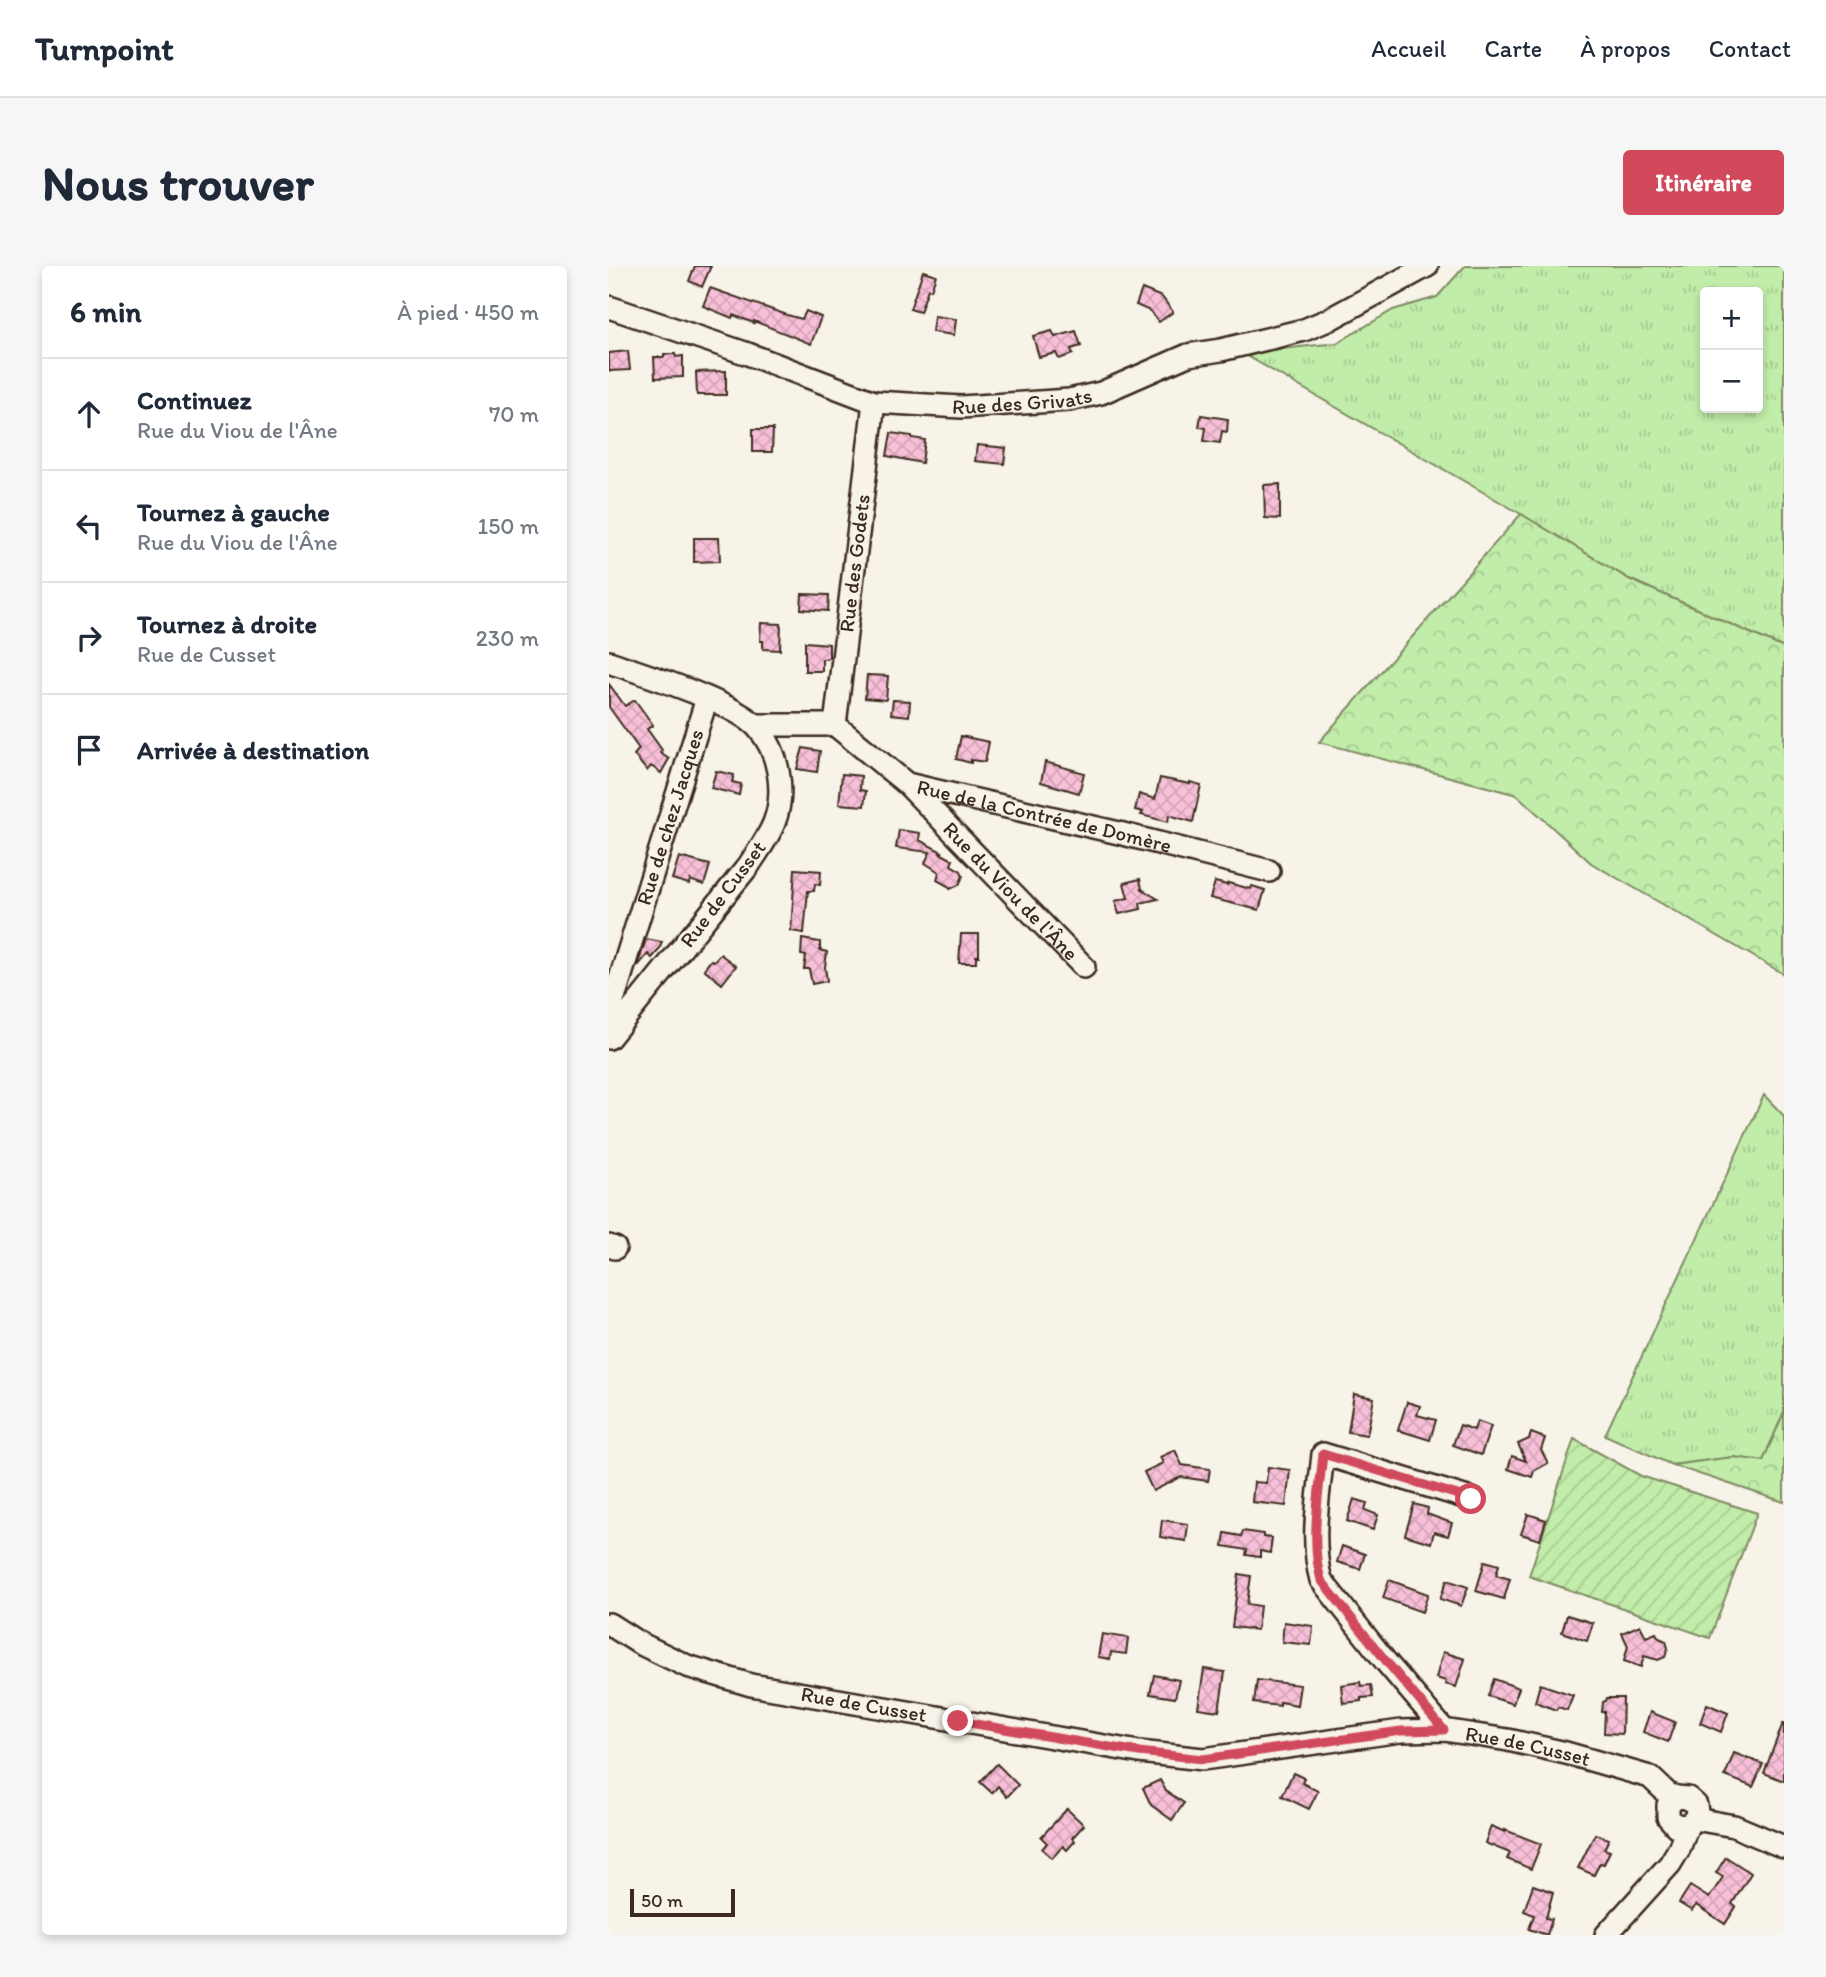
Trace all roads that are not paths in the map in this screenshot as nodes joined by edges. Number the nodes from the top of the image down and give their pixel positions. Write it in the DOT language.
graph roads {
  1 [pos="1427,266"];
  2 [pos="609,307"];
  3 [pos="874,402"];
  4 [pos="609,662"];
  5 [pos="707,698"];
  6 [pos="756,725"];
  7 [pos="835,725"];
  8 [pos="907,784"];
  9 [pos="1269,872"];
  10 [pos="1084,967"];
  11 [pos="609,1014"];
  12 [pos="609,1038"];
  13 [pos="1471,1499"];
  14 [pos="609,1624"];
  15 [pos="1444,1730"];
  16 [pos="1682,1813"];
  17 [pos="1784,1847"];
  18 [pos="1607,1935"];
  1 -- 3 [label="street, Rue des Grivats"];
  2 -- 3 [label="street, Rue des Grivats"];
  3 -- 7 [label="street, Rue des Godets"];
  4 -- 5 [label="street"];
  5 -- 6 [label="street"];
  5 -- 11 [label="street, Rue de chez Jacques"];
  6 -- 7 [label="street"];
  6 -- 12 [label="street, Rue de Cusset"];
  7 -- 8 [label="street, Rue de la Contrée de Domère"];
  8 -- 9 [label="street, Rue de la Contrée de Domère"];
  8 -- 10 [label="street, Rue du Viou de l'Âne"];
  13 -- 15 [label="street"];
  14 -- 15 [label="street, Rue de Cusset"];
  15 -- 16 [label="street, Rue de Cusset"];
  16 -- 17 [label="street, Rue de Cusset"];
  16 -- 18 [label="street"];
}
